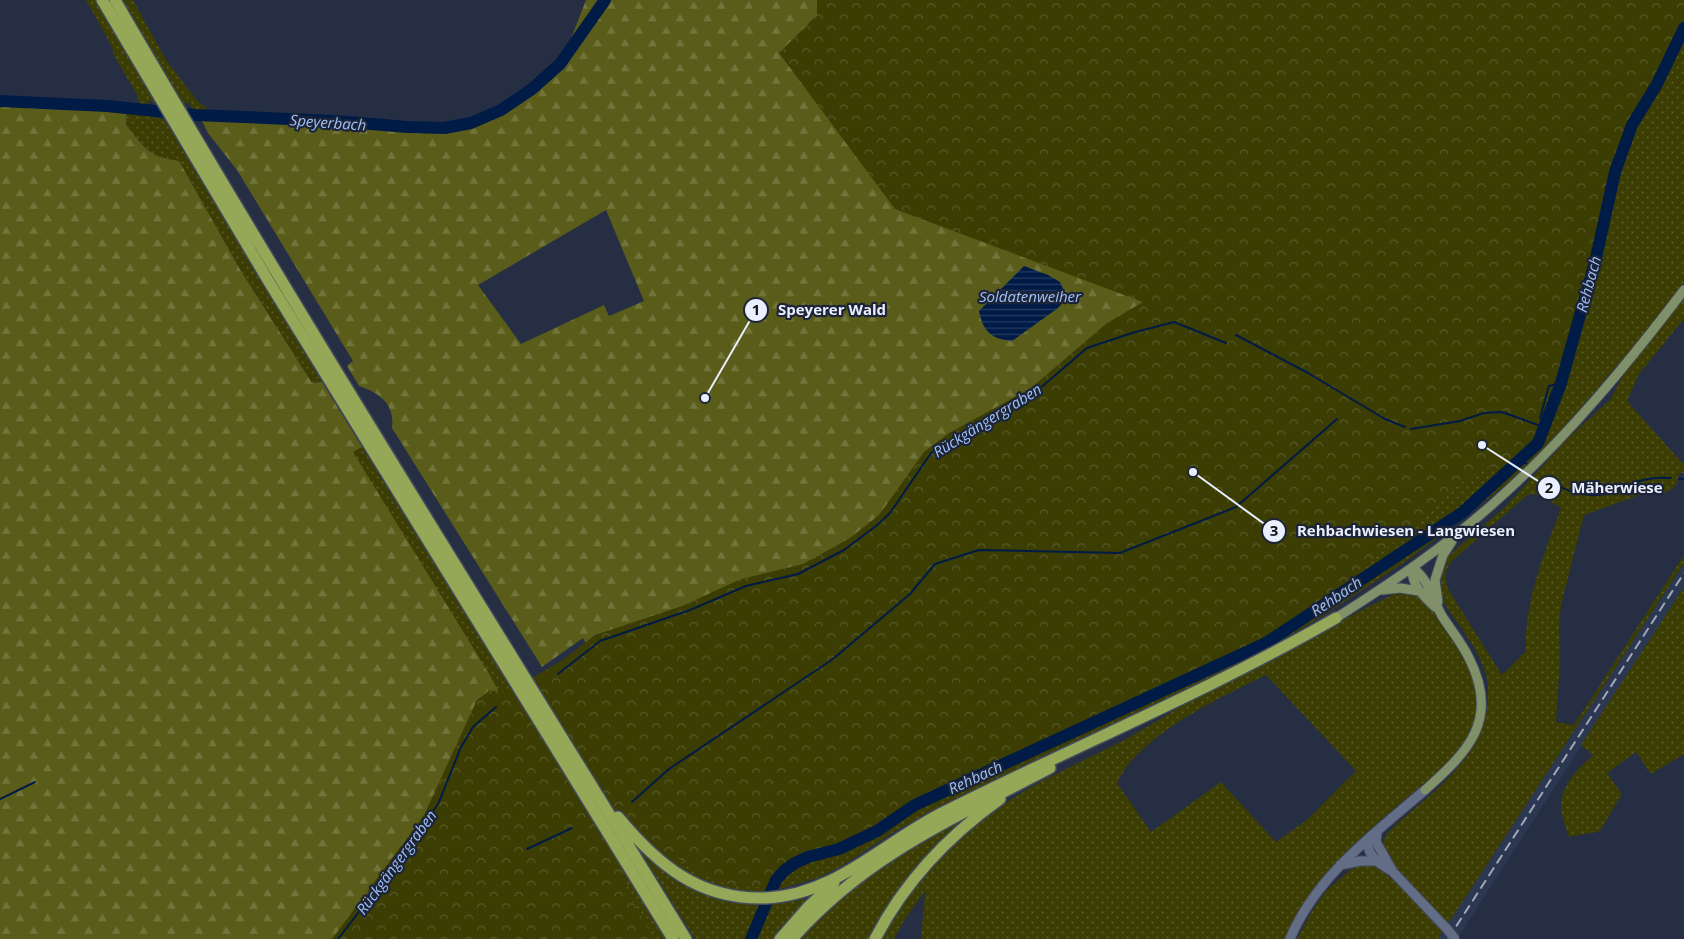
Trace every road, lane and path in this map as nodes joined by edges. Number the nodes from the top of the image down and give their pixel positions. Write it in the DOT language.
graph roads {
  1 [pos="102,0"];
  2 [pos="115,0"];
  3 [pos="1684,290"];
  4 [pos="1455,536"];
  5 [pos="1412,568"];
  6 [pos="1380,590"];
  7 [pos="1419,591"];
  8 [pos="1440,612"];
  9 [pos="1336,618"];
  10 [pos="1166,706"];
  11 [pos="560,745"];
  12 [pos="571,763"];
  13 [pos="1032,777"];
  14 [pos="593,787"];
  15 [pos="1371,841"];
  16 [pos="1375,861"];
  17 [pos="1340,866"];
  18 [pos="852,870"];
  19 [pos="1393,872"];
  20 [pos="673,939"];
  21 [pos="686,939"];
  22 [pos="780,939"];
  23 [pos="792,939"];
  24 [pos="876,939"];
  25 [pos="1290,939"];
  26 [pos="1455,939"];
  1 -- 11 [label="highway"];
  2 -- 11 [label="highway"];
  3 -- 4 [label="main road"];
  4 -- 5 [label="main road"];
  4 -- 8 [label="main road"];
  5 -- 6 [label="main road"];
  5 -- 7 [label="main road"];
  5 -- 8 [label="main road"];
  6 -- 7 [label="main road"];
  6 -- 9 [label="main road"];
  7 -- 8 [label="main road"];
  8 -- 15 [label="main road"];
  9 -- 10 [label="highway"];
  10 -- 13 [label="highway"];
  10 -- 18 [label="highway"];
  11 -- 12 [label="highway"];
  12 -- 14 [label="highway"];
  12 -- 20 [label="highway"];
  13 -- 23 [label="highway"];
  13 -- 24 [label="highway"];
  14 -- 18 [label="highway"];
  14 -- 21 [label="highway"];
  15 -- 16 [label="main road"];
  15 -- 17 [label="main road"];
  15 -- 19 [label="main road"];
  16 -- 17 [label="main road"];
  16 -- 19 [label="main road"];
  17 -- 25 [label="main road"];
  18 -- 22 [label="highway"];
  19 -- 26 [label="main road, bridge"];
}
